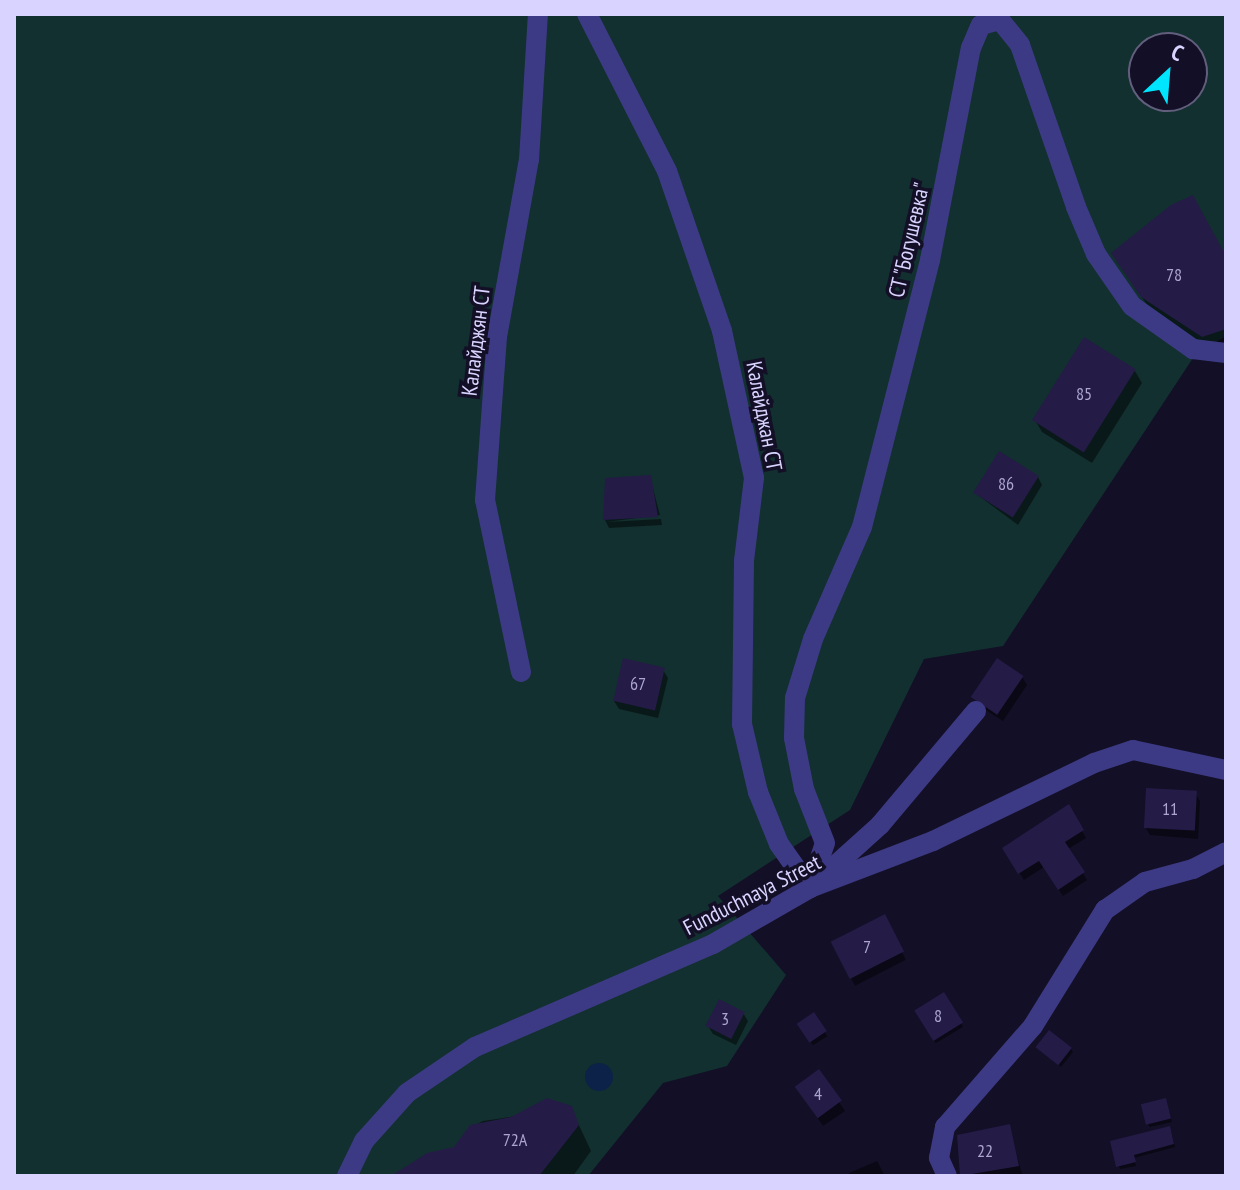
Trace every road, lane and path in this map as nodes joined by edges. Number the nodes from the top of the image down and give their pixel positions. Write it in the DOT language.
graph roads {
  1 [pos="538,14"];
  2 [pos="587,14"];
  3 [pos="1226,353"];
  4 [pos="521,672"];
  5 [pos="976,711"];
  6 [pos="1226,770"];
  7 [pos="1226,852"];
  8 [pos="810,888"];
  9 [pos="347,1176"];
  10 [pos="947,1176"];
  1 -- 4 [label="street, Калайджян СТ"];
  2 -- 8 [label="street, Калайджан СТ"];
  3 -- 8 [label="street, СТ \"Богушевка\""];
  5 -- 8 [label="street"];
  6 -- 8 [label="street, Funduchnaya Street"];
  7 -- 10 [label="street"];
  8 -- 9 [label="street, Funduchnaya Street"];
}
